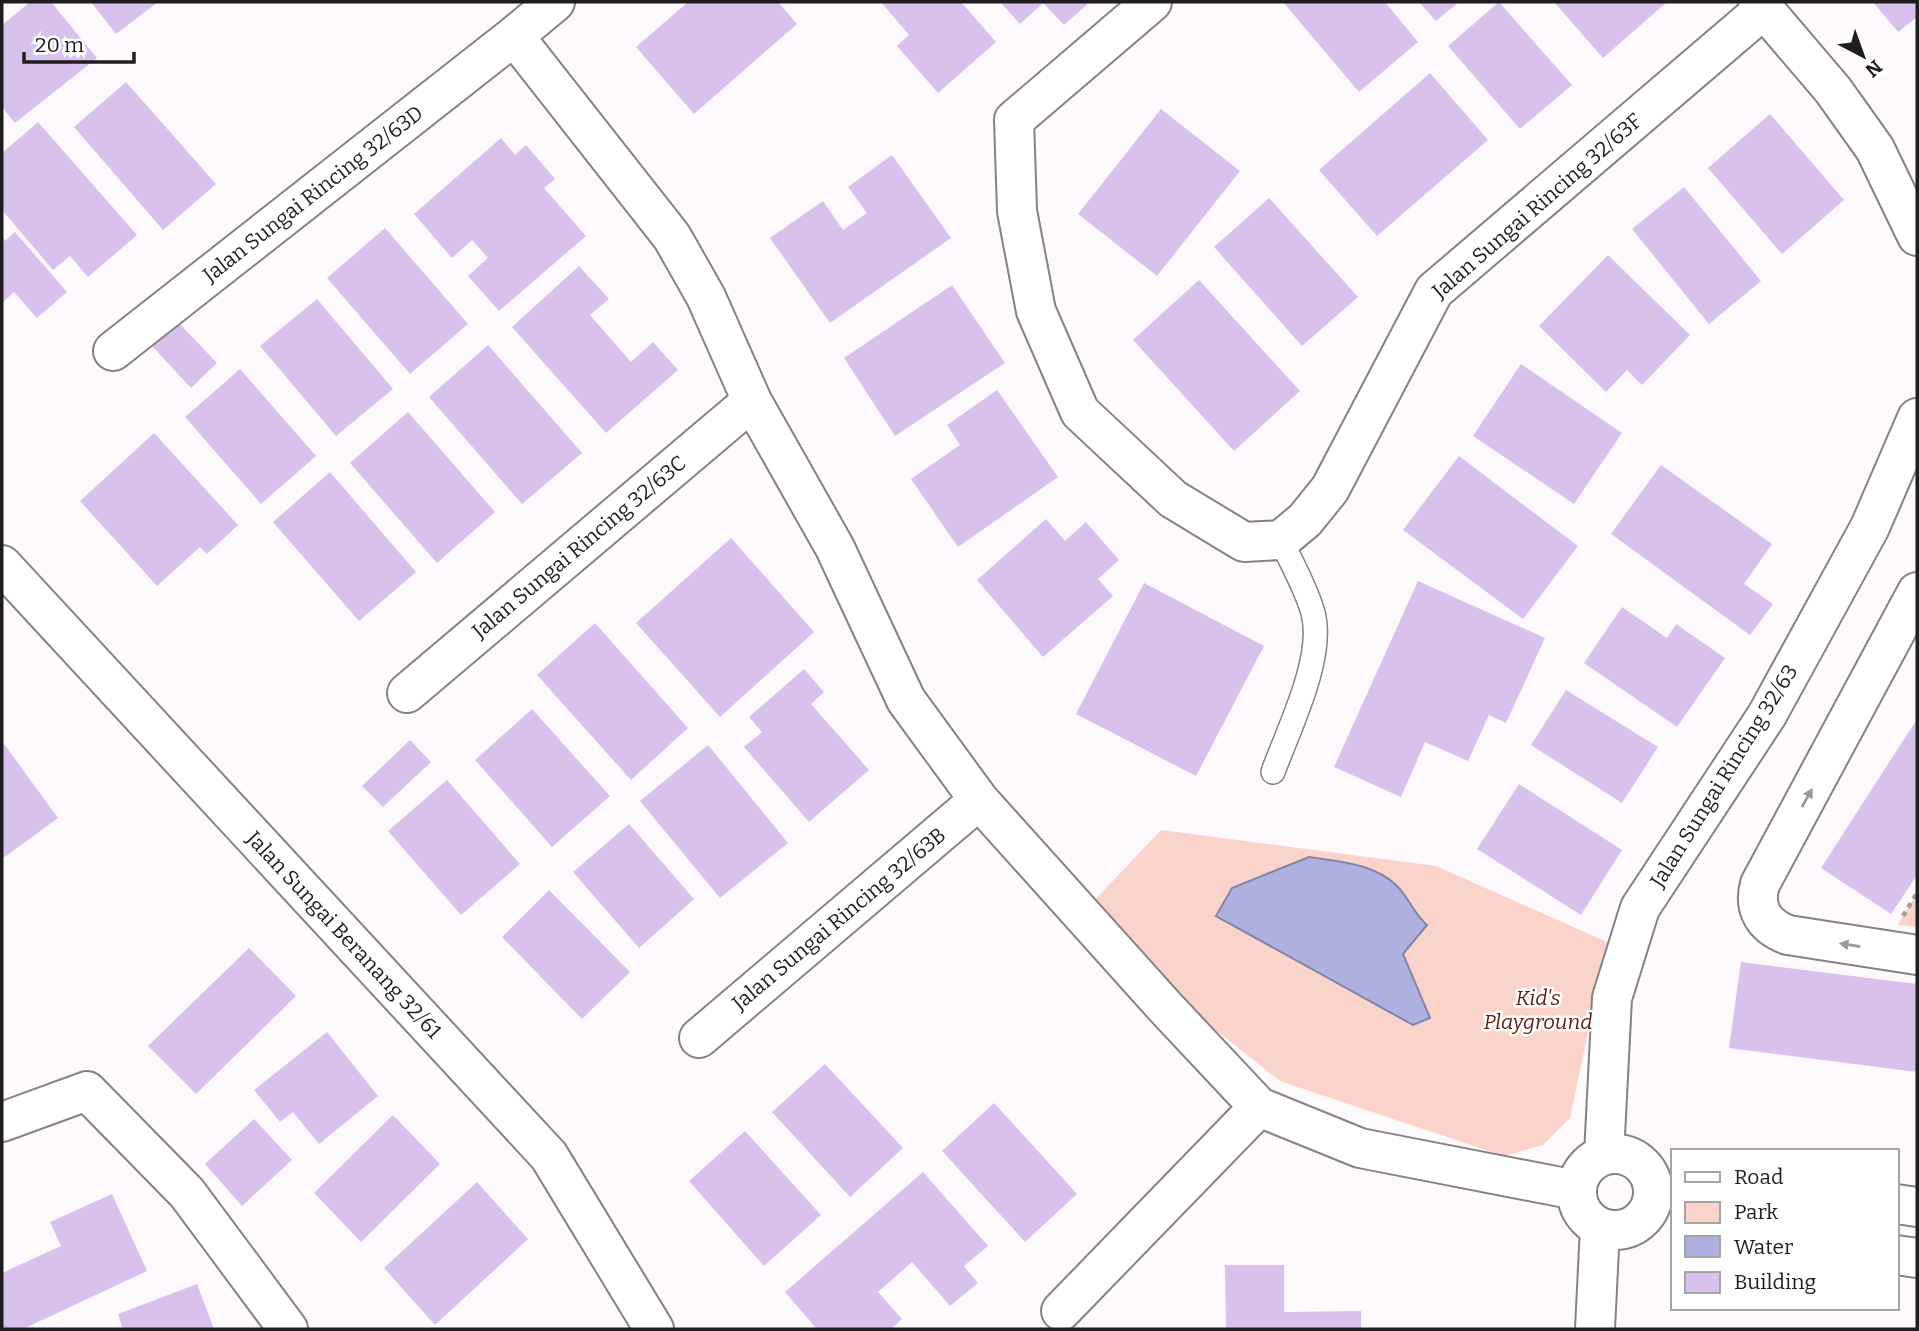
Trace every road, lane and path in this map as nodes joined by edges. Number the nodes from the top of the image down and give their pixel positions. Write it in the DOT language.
graph roads {
  1 [pos="555,2"];
  2 [pos="1152,2"];
  3 [pos="1761,5"];
  4 [pos="514,36"];
  5 [pos="1917,236"];
  6 [pos="113,351"];
  7 [pos="752,401"];
  8 [pos="1914,434"];
  9 [pos="1281,540"];
  10 [pos="2,565"];
  11 [pos="1917,592"];
  12 [pos="407,693"];
  13 [pos="1273,772"];
  14 [pos="979,800"];
  15 [pos="1917,893"];
  16 [pos="1908,940"];
  17 [pos="699,1038"];
  18 [pos="1259,1107"];
  19 [pos="2,1122"];
  20 [pos="1604,1155"];
  21 [pos="1660,1171"];
  22 [pos="1576,1190"];
  23 [pos="1898,1204"];
  24 [pos="1917,1207"];
  25 [pos="1657,1222"];
  26 [pos="1600,1228"];
  27 [pos="1898,1255"];
  28 [pos="1917,1258"];
  29 [pos="1062,1311"];
  30 [pos="289,1329"];
  31 [pos="654,1329"];
  32 [pos="1595,1329"];
  1 -- 4 [label="street"];
  2 -- 9 [label="street"];
  3 -- 5 [label="street"];
  3 -- 9 [label="street, Jalan Sungai Rincing 32/63F"];
  4 -- 6 [label="street, Jalan Sungai Rincing 32/63D"];
  4 -- 7 [label="street"];
  7 -- 12 [label="street, Jalan Sungai Rincing 32/63C"];
  7 -- 14 [label="street"];
  8 -- 20 [label="street, Jalan Sungai Rincing 32/63"];
  9 -- 13 [label="lane"];
  10 -- 31 [label="street, Jalan Sungai Beranang 32/61"];
  16 -- 11 [label="street, one-way"];
  14 -- 17 [label="street, Jalan Sungai Rincing 32/63B"];
  14 -- 18 [label="street"];
  15 -- 16 [label="path"];
  18 -- 22 [label="street"];
  18 -- 29 [label="street"];
  19 -- 30 [label="street"];
  20 -- 21 [label="street"];
  20 -- 22 [label="street"];
  21 -- 25 [label="street"];
  22 -- 26 [label="street"];
  23 -- 24 [label="street"];
  25 -- 26 [label="street"];
  26 -- 32 [label="street"];
  27 -- 28 [label="street"];
}
